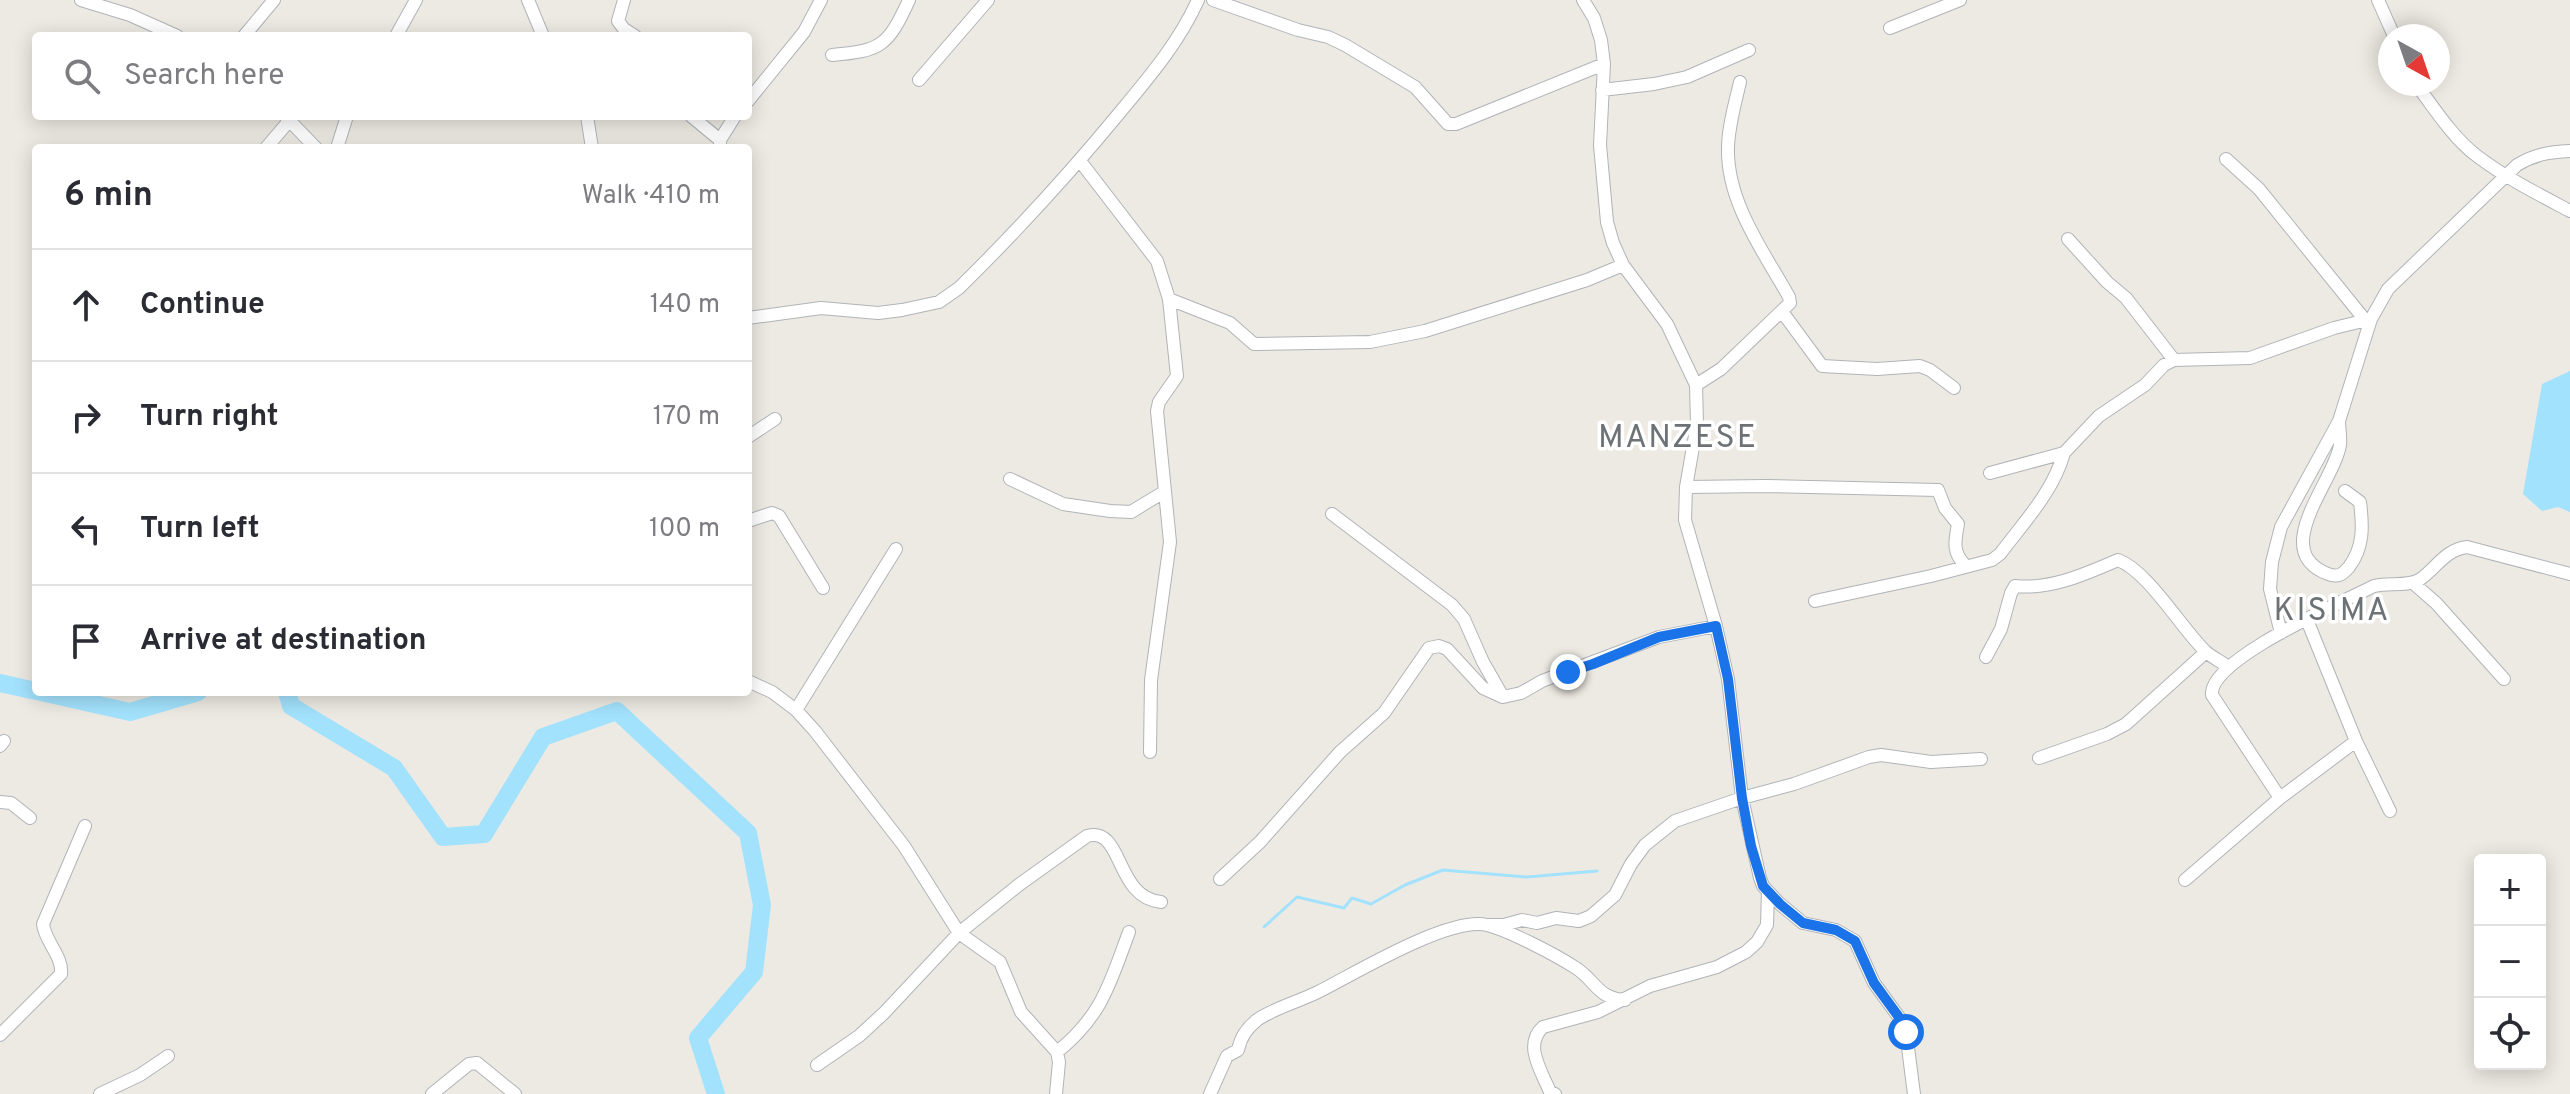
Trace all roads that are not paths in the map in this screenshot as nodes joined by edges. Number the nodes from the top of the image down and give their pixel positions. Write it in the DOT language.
graph roads {
  1 [pos="81,0"];
  2 [pos="274,0"];
  3 [pos="416,0"];
  4 [pos="528,0"];
  5 [pos="624,0"];
  6 [pos="821,0"];
  7 [pos="909,0"];
  8 [pos="988,0"];
  9 [pos="1198,0"];
  10 [pos="1213,0"];
  11 [pos="1583,0"];
  12 [pos="1960,0"];
  13 [pos="2378,0"];
  14 [pos="2389,24"];
  15 [pos="1890,28"];
  16 [pos="168,32"];
  17 [pos="247,32"];
  18 [pos="398,32"];
  19 [pos="541,32"];
  20 [pos="629,32"];
  21 [pos="1749,50"];
  22 [pos="832,55"];
  23 [pos="1604,64"];
  24 [pos="919,80"];
  25 [pos="1740,82"];
  26 [pos="1602,90"];
  27 [pos="752,96"];
  28 [pos="2425,96"];
  29 [pos="286,120"];
  30 [pos="289,120"];
  31 [pos="346,120"];
  32 [pos="588,120"];
  33 [pos="695,120"];
  34 [pos="733,120"];
  35 [pos="269,144"];
  36 [pos="312,144"];
  37 [pos="338,144"];
  38 [pos="591,144"];
  39 [pos="720,144"];
  40 [pos="2570,151"];
  41 [pos="2226,159"];
  42 [pos="1080,161"];
  43 [pos="2506,177"];
  44 [pos="2570,211"];
  45 [pos="2068,239"];
  46 [pos="1623,265"];
  47 [pos="1169,299"];
  48 [pos="1783,313"];
  49 [pos="752,317"];
  50 [pos="2368,320"];
  51 [pos="2174,360"];
  52 [pos="1696,385"];
  53 [pos="1954,388"];
  54 [pos="775,419"];
  55 [pos="2339,421"];
  56 [pos="752,434"];
  57 [pos="2064,453"];
  58 [pos="1990,473"];
  59 [pos="1010,479"];
  60 [pos="1686,487"];
  61 [pos="2345,491"];
  62 [pos="1164,492"];
  63 [pos="1332,514"];
  64 [pos="752,520"];
  65 [pos="896,549"];
  66 [pos="1965,565"];
  67 [pos="2570,574"];
  68 [pos="2413,583"];
  69 [pos="823,588"];
  70 [pos="1815,601"];
  71 [pos="2307,620"];
  72 [pos="1716,626"];
  73 [pos="2281,633"];
  74 [pos="2206,652"];
  75 [pos="1986,657"];
  76 [pos="2227,666"];
  77 [pos="2504,679"];
  78 [pos="752,683"];
  79 [pos="1503,697"];
  80 [pos="796,710"];
  81 [pos="2356,741"];
  82 [pos="1150,752"];
  83 [pos="2039,758"];
  84 [pos="1981,759"];
  85 [pos="1742,798"];
  86 [pos="2280,798"];
  87 [pos="0,802"];
  88 [pos="2390,811"];
  89 [pos="30,818"];
  90 [pos="85,826"];
  91 [pos="1220,879"];
  92 [pos="2185,880"];
  93 [pos="1768,891"];
  94 [pos="1161,902"];
  95 [pos="1488,925"];
  96 [pos="1129,932"];
  97 [pos="959,933"];
  98 [pos="1625,1000"];
  99 [pos="0,1035"];
  100 [pos="1057,1052"];
  101 [pos="168,1056"];
  102 [pos="817,1065"];
  103 [pos="100,1094"];
  104 [pos="432,1094"];
  105 [pos="515,1094"];
  106 [pos="1056,1094"];
  107 [pos="1210,1094"];
  108 [pos="1555,1094"];
  109 [pos="1914,1094"];
  1 -- 16 [label="street"];
  2 -- 17 [label="street"];
  3 -- 18 [label="street"];
  4 -- 19 [label="street"];
  5 -- 20 [label="street"];
  6 -- 27 [label="street"];
  7 -- 22 [label="street"];
  8 -- 24 [label="street"];
  9 -- 42 [label="street"];
  10 -- 23 [label="street"];
  11 -- 23 [label="street"];
  12 -- 15 [label="street"];
  13 -- 14 [label="street"];
  21 -- 26 [label="street"];
  23 -- 26 [label="street"];
  25 -- 48 [label="street"];
  26 -- 46 [label="street"];
  28 -- 43 [label="street"];
  29 -- 35 [label="street"];
  30 -- 36 [label="street"];
  31 -- 37 [label="street"];
  32 -- 38 [label="street"];
  33 -- 39 [label="street"];
  34 -- 39 [label="street"];
  40 -- 43 [label="street"];
  41 -- 50 [label="street"];
  42 -- 47 [label="street"];
  42 -- 49 [label="street"];
  43 -- 44 [label="street"];
  43 -- 50 [label="street"];
  45 -- 51 [label="street"];
  46 -- 47 [label="street"];
  46 -- 52 [label="street"];
  47 -- 62 [label="street"];
  48 -- 52 [label="street"];
  48 -- 53 [label="street"];
  50 -- 51 [label="street"];
  50 -- 55 [label="street"];
  51 -- 57 [label="street"];
  52 -- 60 [label="street"];
  54 -- 56 [label="street"];
  55 -- 61 [label="street"];
  55 -- 73 [label="street"];
  57 -- 58 [label="street"];
  57 -- 66 [label="street"];
  59 -- 62 [label="street"];
  60 -- 66 [label="street"];
  60 -- 72 [label="street"];
  62 -- 82 [label="street"];
  63 -- 79 [label="street"];
  64 -- 69 [label="street"];
  65 -- 80 [label="street"];
  66 -- 70 [label="street"];
  67 -- 68 [label="street"];
  68 -- 71 [label="street"];
  68 -- 77 [label="street"];
  71 -- 73 [label="street"];
  71 -- 81 [label="street"];
  72 -- 79 [label="street"];
  72 -- 85 [label="street"];
  73 -- 76 [label="street"];
  74 -- 75 [label="street"];
  74 -- 76 [label="street"];
  74 -- 83 [label="street"];
  76 -- 86 [label="street"];
  78 -- 80 [label="street"];
  79 -- 91 [label="street"];
  80 -- 97 [label="street"];
  81 -- 86 [label="street"];
  81 -- 88 [label="street"];
  84 -- 85 [label="street"];
  85 -- 93 [label="street"];
  85 -- 95 [label="street"];
  86 -- 92 [label="street"];
  87 -- 89 [label="street"];
  90 -- 99 [label="street"];
  93 -- 98 [label="street"];
  93 -- 109 [label="street"];
  94 -- 97 [label="street"];
  95 -- 98 [label="street"];
  95 -- 107 [label="street"];
  96 -- 100 [label="street"];
  97 -- 100 [label="street"];
  97 -- 102 [label="street"];
  98 -- 108 [label="street"];
  100 -- 106 [label="street"];
  101 -- 103 [label="street"];
  104 -- 105 [label="street"];
}
